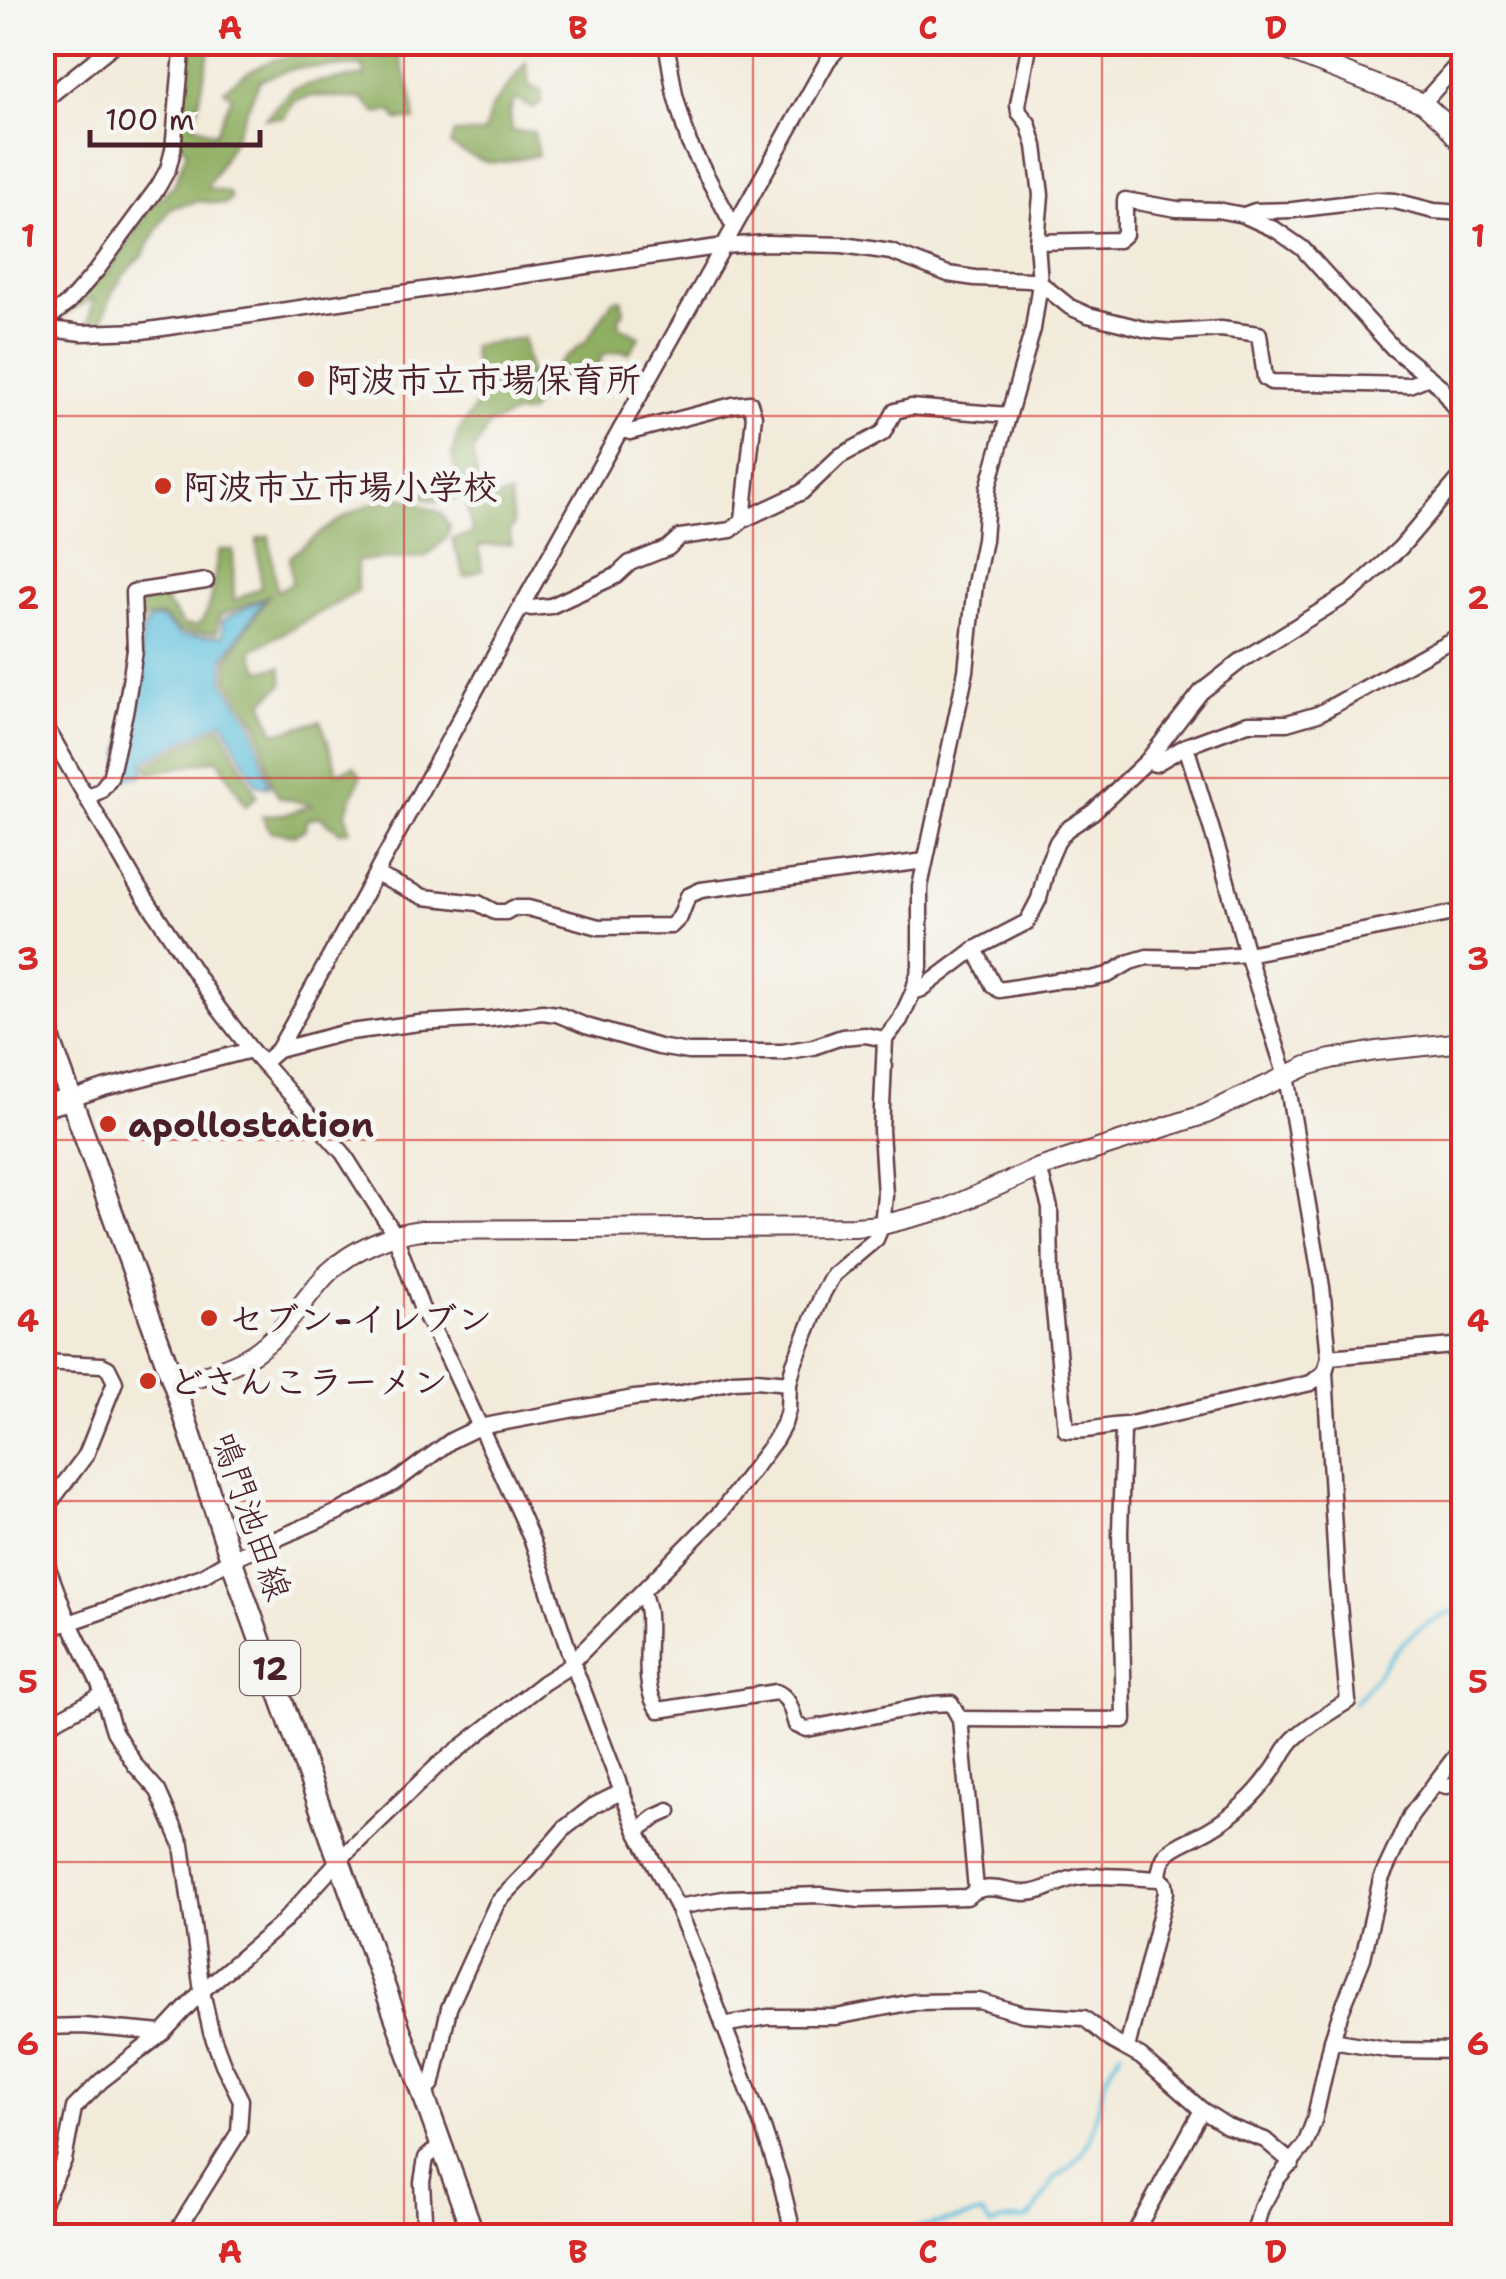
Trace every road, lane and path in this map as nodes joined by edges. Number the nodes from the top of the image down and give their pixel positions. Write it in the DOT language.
graph roads {
  1 [pos="117,42"];
  2 [pos="183,42"];
  3 [pos="666,42"];
  4 [pos="844,42"];
  5 [pos="1030,42"];
  6 [pos="1266,42"];
  7 [pos="1464,57"];
  8 [pos="42,102"];
  9 [pos="1423,103"];
  10 [pos="1464,148"];
  11 [pos="1464,213"];
  12 [pos="1244,215"];
  13 [pos="734,226"];
  14 [pos="1037,242"];
  15 [pos="724,246"];
  16 [pos="1040,283"];
  17 [pos="44,328"];
  18 [pos="1429,377"];
  19 [pos="1008,415"];
  20 [pos="1464,422"];
  21 [pos="621,429"];
  22 [pos="1464,473"];
  23 [pos="743,520"];
  24 [pos="206,581"];
  25 [pos="522,606"];
  26 [pos="1464,634"];
  27 [pos="42,720"];
  28 [pos="1186,746"];
  29 [pos="1148,761"];
  30 [pos="86,797"];
  31 [pos="925,861"];
  32 [pos="376,875"];
  33 [pos="1464,911"];
  34 [pos="975,948"];
  35 [pos="1247,954"];
  36 [pos="913,992"];
  37 [pos="42,1018"];
  38 [pos="886,1039"];
  39 [pos="1464,1042"];
  40 [pos="251,1050"];
  41 [pos="278,1050"];
  42 [pos="263,1063"];
  43 [pos="1286,1076"];
  44 [pos="52,1102"];
  45 [pos="1039,1168"];
  46 [pos="882,1225"];
  47 [pos="395,1235"];
  48 [pos="1464,1345"];
  49 [pos="42,1362"];
  50 [pos="1327,1365"];
  51 [pos="789,1383"];
  52 [pos="174,1384"];
  53 [pos="1126,1424"];
  54 [pos="479,1427"];
  55 [pos="42,1513"];
  56 [pos="42,1552"];
  57 [pos="231,1559"];
  58 [pos="643,1593"];
  59 [pos="69,1622"];
  60 [pos="42,1628"];
  61 [pos="572,1663"];
  62 [pos="102,1695"];
  63 [pos="960,1719"];
  64 [pos="42,1728"];
  65 [pos="1464,1745"];
  66 [pos="1435,1783"];
  67 [pos="1464,1783"];
  68 [pos="623,1791"];
  69 [pos="669,1811"];
  70 [pos="638,1831"];
  71 [pos="339,1860"];
  72 [pos="1161,1880"];
  73 [pos="976,1889"];
  74 [pos="677,1907"];
  75 [pos="202,1991"];
  76 [pos="723,2025"];
  77 [pos="42,2027"];
  78 [pos="163,2033"];
  79 [pos="1332,2040"];
  80 [pos="1127,2048"];
  81 [pos="1464,2051"];
  82 [pos="423,2097"];
  83 [pos="1202,2110"];
  84 [pos="440,2146"];
  85 [pos="1292,2163"];
  86 [pos="42,2205"];
  87 [pos="174,2236"];
  88 [pos="425,2236"];
  89 [pos="474,2236"];
  90 [pos="794,2236"];
  91 [pos="1132,2236"];
  92 [pos="1252,2236"];
  1 -- 8 [label="street"];
  2 -- 17 [label="street"];
  3 -- 13 [label="street"];
  4 -- 13 [label="street"];
  5 -- 14 [label="street"];
  6 -- 9 [label="street"];
  7 -- 9 [label="street"];
  9 -- 10 [label="street"];
  11 -- 12 [label="street"];
  12 -- 14 [label="street"];
  12 -- 18 [label="street"];
  13 -- 15 [label="street"];
  14 -- 16 [label="street"];
  15 -- 16 [label="street"];
  15 -- 17 [label="street"];
  15 -- 21 [label="street"];
  16 -- 18 [label="street"];
  16 -- 19 [label="street"];
  18 -- 20 [label="street"];
  19 -- 23 [label="street"];
  19 -- 31 [label="street"];
  21 -- 23 [label="street"];
  21 -- 25 [label="street"];
  22 -- 29 [label="street"];
  23 -- 25 [label="street"];
  24 -- 30 [label="street"];
  25 -- 32 [label="street"];
  26 -- 28 [label="street"];
  27 -- 30 [label="street"];
  28 -- 29 [label="street"];
  28 -- 35 [label="street"];
  29 -- 34 [label="street"];
  30 -- 40 [label="street"];
  31 -- 32 [label="street"];
  31 -- 36 [label="street"];
  32 -- 41 [label="street"];
  33 -- 35 [label="street"];
  34 -- 35 [label="street"];
  34 -- 36 [label="street"];
  35 -- 43 [label="street"];
  36 -- 38 [label="street"];
  37 -- 44 [label="main road, 鳴門池田線"];
  38 -- 41 [label="street"];
  38 -- 46 [label="street"];
  39 -- 43 [label="street"];
  40 -- 42 [label="street"];
  40 -- 44 [label="street"];
  41 -- 42 [label="street"];
  42 -- 47 [label="street"];
  43 -- 45 [label="street"];
  43 -- 50 [label="street"];
  44 -- 52 [label="main road, 鳴門池田線 / 12"];
  45 -- 46 [label="street"];
  45 -- 53 [label="street"];
  46 -- 47 [label="street"];
  46 -- 51 [label="street"];
  47 -- 52 [label="street"];
  47 -- 54 [label="street"];
  48 -- 50 [label="street"];
  49 -- 55 [label="street"];
  50 -- 53 [label="street"];
  50 -- 72 [label="street"];
  51 -- 54 [label="street"];
  51 -- 58 [label="street"];
  52 -- 57 [label="main road, 鳴門池田線 / 12"];
  53 -- 63 [label="street"];
  54 -- 57 [label="street"];
  54 -- 61 [label="street"];
  56 -- 59 [label="street"];
  57 -- 59 [label="street"];
  57 -- 71 [label="main road, 鳴門池田線 / 12"];
  58 -- 61 [label="street"];
  58 -- 63 [label="street"];
  59 -- 60 [label="street"];
  59 -- 62 [label="street"];
  61 -- 68 [label="street"];
  61 -- 71 [label="street"];
  62 -- 64 [label="street"];
  62 -- 75 [label="street"];
  63 -- 73 [label="street"];
  65 -- 66 [label="street"];
  66 -- 67 [label="street"];
  66 -- 79 [label="street"];
  68 -- 70 [label="street"];
  68 -- 82 [label="street"];
  69 -- 70 [label="street"];
  70 -- 74 [label="street"];
  71 -- 75 [label="street"];
  71 -- 82 [label="main road, 鳴門池田線 / 12"];
  72 -- 73 [label="street"];
  72 -- 80 [label="street"];
  73 -- 74 [label="street"];
  74 -- 76 [label="street"];
  75 -- 78 [label="street"];
  75 -- 87 [label="street"];
  76 -- 80 [label="street"];
  76 -- 90 [label="street"];
  77 -- 78 [label="street"];
  78 -- 86 [label="street"];
  79 -- 81 [label="street"];
  79 -- 85 [label="street"];
  80 -- 83 [label="street"];
  82 -- 84 [label="main road, 鳴門池田線 / 12"];
  83 -- 85 [label="street"];
  83 -- 91 [label="street"];
  84 -- 88 [label="street"];
  84 -- 89 [label="main road, 鳴門池田線 / 12"];
  85 -- 92 [label="street"];
}
